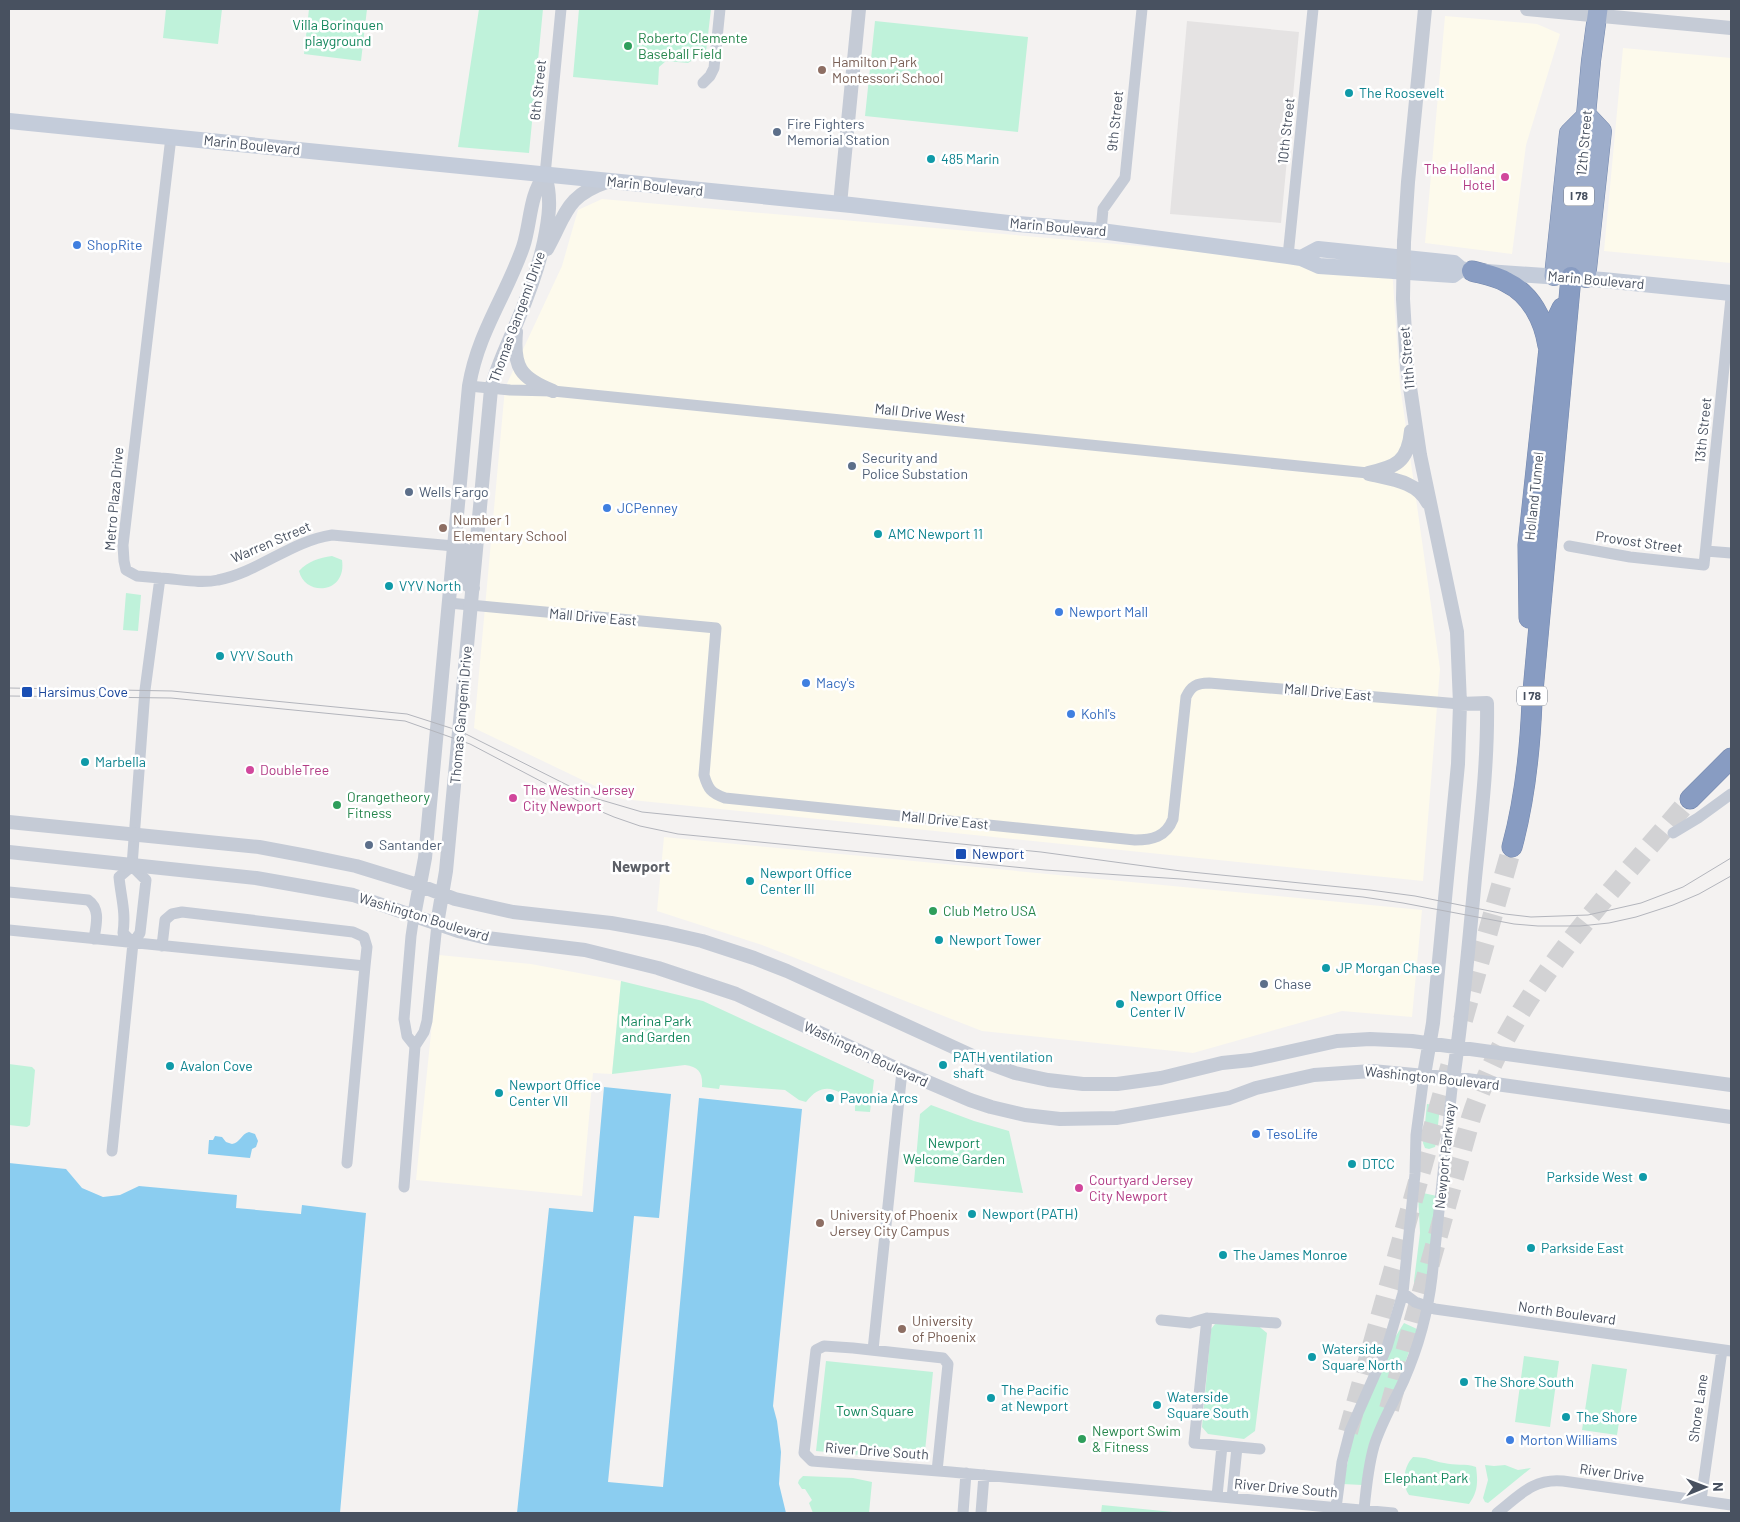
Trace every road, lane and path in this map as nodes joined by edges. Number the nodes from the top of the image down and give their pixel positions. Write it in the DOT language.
graph roads {
  1 [pos="561,9"];
  2 [pos="720,9"];
  3 [pos="859,9"];
  4 [pos="1142,9"];
  5 [pos="1313,9"];
  6 [pos="1527,9"];
  7 [pos="1598,12"];
  8 [pos="1425,13"];
  9 [pos="1731,28"];
  10 [pos="703,83"];
  11 [pos="9,121"];
  12 [pos="171,137"];
  13 [pos="544,175"];
  14 [pos="609,181"];
  15 [pos="840,204"];
  16 [pos="1101,231"];
  17 [pos="1294,257"];
  18 [pos="539,263"];
  19 [pos="1466,270"];
  20 [pos="1570,281"];
  21 [pos="1731,293"];
  22 [pos="1731,298"];
  23 [pos="519,319"];
  24 [pos="1549,348"];
  25 [pos="469,386"];
  26 [pos="491,389"];
  27 [pos="554,391"];
  28 [pos="1412,410"];
  29 [pos="1368,474"];
  30 [pos="1430,508"];
  31 [pos="454,546"];
  32 [pos="1569,546"];
  33 [pos="1706,551"];
  34 [pos="1731,553"];
  35 [pos="1704,565"];
  36 [pos="160,578"];
  37 [pos="473,588"];
  38 [pos="449,603"];
  39 [pos="471,606"];
  40 [pos="1487,702"];
  41 [pos="1532,702"];
  42 [pos="1460,704"];
  43 [pos="1731,758"];
  44 [pos="1731,794"];
  45 [pos="1690,799"];
  46 [pos="9,822"];
  47 [pos="1673,833"];
  48 [pos="135,835"];
  49 [pos="1512,846"];
  50 [pos="9,852"];
  51 [pos="132,866"];
  52 [pos="420,886"];
  53 [pos="9,892"];
  54 [pos="442,894"];
  55 [pos="414,916"];
  56 [pos="437,924"];
  57 [pos="9,930"];
  58 [pos="94,939"];
  59 [pos="133,943"];
  60 [pos="162,946"];
  61 [pos="365,966"];
  62 [pos="1430,1044"];
  63 [pos="415,1046"];
  64 [pos="1458,1048"];
  65 [pos="902,1071"];
  66 [pos="1424,1076"];
  67 [pos="1453,1078"];
  68 [pos="1731,1085"];
  69 [pos="1731,1117"];
  70 [pos="112,1151"];
  71 [pos="347,1163"];
  72 [pos="404,1187"];
  73 [pos="1403,1294"];
  74 [pos="1427,1307"];
  75 [pos="1207,1318"];
  76 [pos="1162,1320"];
  77 [pos="1276,1323"];
  78 [pos="873,1350"];
  79 [pos="1726,1350"];
  80 [pos="1222,1446"];
  81 [pos="1237,1447"];
  82 [pos="1260,1449"];
  83 [pos="937,1470"];
  84 [pos="966,1473"];
  85 [pos="984,1475"];
  86 [pos="1217,1496"];
  87 [pos="1232,1498"];
  88 [pos="1701,1500"];
  89 [pos="1731,1505"];
  90 [pos="1336,1508"];
  91 [pos="1364,1510"];
  92 [pos="963,1513"];
  93 [pos="981,1513"];
  94 [pos="1393,1513"];
  95 [pos="1497,1513"];
  1 -- 13 [label="street, 6th Street"];
  2 -- 10 [label="street"];
  3 -- 15 [label="street"];
  4 -- 16 [label="street, 9th Street"];
  5 -- 17 [label="street, 10th Street"];
  6 -- 7 [label="street"];
  7 -- 9 [label="street"];
  7 -- 20 [label="highway, 12th Street / I 78"];
  8 -- 28 [label="street, 11th Street, bridge"];
  11 -- 12 [label="main road, Marin Boulevard"];
  12 -- 13 [label="main road, Marin Boulevard"];
  12 -- 36 [label="street, Metro Plaza Drive"];
  13 -- 14 [label="main road, Marin Boulevard"];
  13 -- 18 [label="street, Thomas Gangemi Drive"];
  13 -- 25 [label="street, Thomas Gangemi Drive"];
  14 -- 15 [label="main road, Marin Boulevard"];
  14 -- 18 [label="street"];
  15 -- 16 [label="main road, Marin Boulevard"];
  16 -- 17 [label="main road, Marin Boulevard"];
  17 -- 19 [label="main road, Marin Boulevard"];
  18 -- 23 [label="street, Thomas Gangemi Drive"];
  19 -- 20 [label="main road, Marin Boulevard"];
  19 -- 24 [label="highway"];
  20 -- 21 [label="main road, Marin Boulevard"];
  20 -- 24 [label="highway, Holland Tunnel / I 78"];
  20 -- 41 [label="highway, Holland Tunnel / I 78"];
  22 -- 33 [label="street, 13th Street"];
  23 -- 26 [label="street, Thomas Gangemi Drive"];
  23 -- 27 [label="street"];
  24 -- 41 [label="highway, Holland Tunnel / I 78"];
  25 -- 26 [label="street, Mall Drive West"];
  25 -- 31 [label="street, Thomas Gangemi Drive"];
  26 -- 27 [label="street, Mall Drive West"];
  26 -- 37 [label="street, Thomas Gangemi Drive"];
  27 -- 29 [label="street, Mall Drive West"];
  28 -- 29 [label="street"];
  28 -- 30 [label="street, 11th Street"];
  29 -- 30 [label="street"];
  30 -- 42 [label="street, 11th Street"];
  31 -- 36 [label="street, Warren Street"];
  31 -- 37 [label="street"];
  31 -- 38 [label="street, Thomas Gangemi Drive"];
  32 -- 35 [label="street, Provost Street"];
  33 -- 34 [label="street"];
  33 -- 35 [label="street, 13th Street"];
  36 -- 48 [label="street"];
  37 -- 39 [label="street, Thomas Gangemi Drive"];
  38 -- 39 [label="street, Mall Drive East"];
  38 -- 52 [label="street, Thomas Gangemi Drive"];
  39 -- 42 [label="street, Mall Drive East"];
  39 -- 54 [label="street, Thomas Gangemi Drive"];
  40 -- 42 [label="street, Mall Drive East"];
  40 -- 64 [label="street, Newport Parkway"];
  41 -- 49 [label="highway, Holland Tunnel / I 78"];
  42 -- 62 [label="street, Newport Parkway"];
  43 -- 45 [label="highway"];
  44 -- 47 [label="street"];
  46 -- 48 [label="street, Washington Boulevard"];
  48 -- 51 [label="street"];
  48 -- 52 [label="street, Washington Boulevard"];
  50 -- 51 [label="street, Washington Boulevard"];
  51 -- 55 [label="street, Washington Boulevard"];
  51 -- 59 [label="street"];
  51 -- 59 [label="street"];
  52 -- 54 [label="street, Washington Boulevard"];
  52 -- 55 [label="street, Thomas Gangemi Drive"];
  53 -- 58 [label="street"];
  54 -- 56 [label="street, Thomas Gangemi Drive"];
  54 -- 62 [label="street, Washington Boulevard"];
  55 -- 56 [label="street, Washington Boulevard"];
  55 -- 63 [label="street, Thomas Gangemi Drive"];
  56 -- 63 [label="street, Thomas Gangemi Drive"];
  56 -- 65 [label="street, Washington Boulevard"];
  57 -- 58 [label="street"];
  58 -- 59 [label="street"];
  59 -- 60 [label="street"];
  59 -- 70 [label="street"];
  60 -- 61 [label="street"];
  60 -- 61 [label="street"];
  61 -- 71 [label="street"];
  62 -- 64 [label="street, Washington Boulevard"];
  62 -- 66 [label="street, Newport Parkway"];
  63 -- 72 [label="street, Thomas Gangemi Drive"];
  64 -- 67 [label="street, Newport Parkway"];
  64 -- 68 [label="street, Washington Boulevard"];
  65 -- 66 [label="street, Washington Boulevard"];
  65 -- 78 [label="street"];
  66 -- 67 [label="street, Washington Boulevard"];
  66 -- 73 [label="street, Newport Parkway"];
  67 -- 69 [label="street, Washington Boulevard"];
  67 -- 74 [label="street, Newport Parkway"];
  73 -- 74 [label="street, North Boulevard"];
  73 -- 90 [label="street, Newport Parkway"];
  74 -- 79 [label="street, North Boulevard"];
  74 -- 91 [label="street, Newport Parkway"];
  75 -- 76 [label="street"];
  75 -- 77 [label="street"];
  75 -- 80 [label="street"];
  78 -- 83 [label="street, River Drive South"];
  78 -- 83 [label="street, River Drive South"];
  79 -- 88 [label="street, Shore Lane"];
  80 -- 81 [label="street"];
  80 -- 86 [label="street"];
  81 -- 82 [label="street"];
  81 -- 87 [label="street"];
  83 -- 84 [label="street, River Drive South"];
  84 -- 85 [label="street, River Drive South"];
  84 -- 92 [label="street"];
  85 -- 86 [label="street, River Drive South"];
  85 -- 93 [label="street"];
  86 -- 87 [label="street, River Drive South"];
  87 -- 90 [label="street, River Drive South"];
  88 -- 89 [label="street, River Drive"];
  88 -- 95 [label="street, River Drive"];
  90 -- 91 [label="street, River Drive South"];
  91 -- 94 [label="street"];
}
